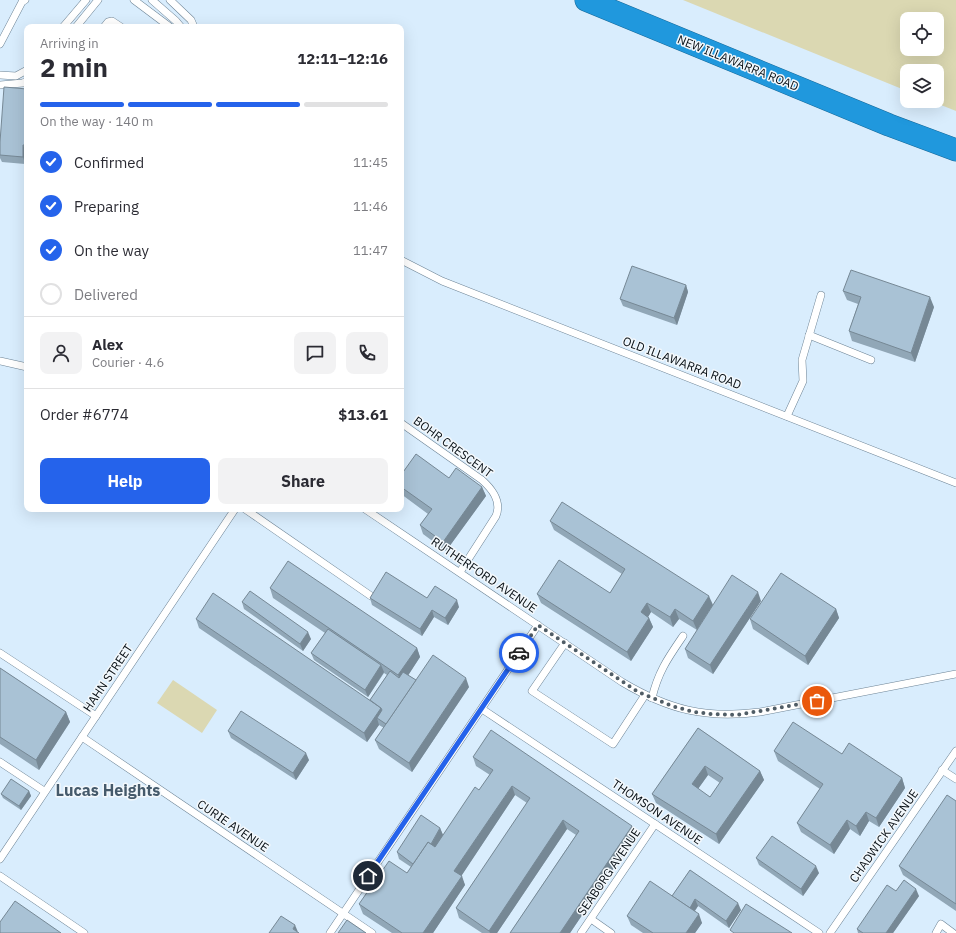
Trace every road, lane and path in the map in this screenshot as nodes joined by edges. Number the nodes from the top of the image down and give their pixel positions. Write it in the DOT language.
graph roads {
  1 [pos="86,0"];
  2 [pos="98,0"];
  3 [pos="134,0"];
  4 [pos="152,0"];
  5 [pos="586,0"];
  6 [pos="22,1"];
  7 [pos="174,2"];
  8 [pos="66,24"];
  9 [pos="78,24"];
  10 [pos="106,24"];
  11 [pos="116,24"];
  12 [pos="166,24"];
  13 [pos="178,24"];
  14 [pos="193,24"];
  15 [pos="0,44"];
  16 [pos="24,72"];
  17 [pos="0,75"];
  18 [pos="24,82"];
  19 [pos="0,85"];
  20 [pos="889,125"];
  21 [pos="956,150"];
  22 [pos="956,158"];
  23 [pos="404,261"];
  24 [pos="821,295"];
  25 [pos="809,335"];
  26 [pos="871,360"];
  27 [pos="0,361"];
  28 [pos="24,366"];
  29 [pos="787,416"];
  30 [pos="404,425"];
  31 [pos="956,483"];
  32 [pos="233,512"];
  33 [pos="249,512"];
  34 [pos="370,512"];
  35 [pos="460,572"];
  36 [pos="371,596"];
  37 [pos="538,625"];
  38 [pos="682,636"];
  39 [pos="565,643"];
  40 [pos="0,653"];
  41 [pos="956,674"];
  42 [pos="648,697"];
  43 [pos="482,708"];
  44 [pos="96,716"];
  45 [pos="82,737"];
  46 [pos="956,751"];
  47 [pos="0,762"];
  48 [pos="942,770"];
  49 [pos="956,779"];
  50 [pos="44,791"];
  51 [pos="655,824"];
  52 [pos="0,859"];
  53 [pos="0,876"];
  54 [pos="343,913"];
  55 [pos="591,919"];
  56 [pos="84,933"];
  57 [pos="330,933"];
  58 [pos="372,933"];
  59 [pos="582,933"];
  60 [pos="611,933"];
  61 [pos="819,933"];
  62 [pos="830,933"];
  63 [pos="936,933"];
  64 [pos="953,933"];
  1 -- 8 [label="lane"];
  2 -- 9 [label="lane"];
  3 -- 12 [label="lane"];
  4 -- 13 [label="lane"];
  5 -- 20 [label="highway, NEW ILLAWARRA ROAD"];
  6 -- 15 [label="lane"];
  7 -- 14 [label="lane"];
  10 -- 11 [label="lane"];
  16 -- 17 [label="lane"];
  18 -- 19 [label="lane"];
  20 -- 21 [label="highway, NEW ILLAWARRA ROAD"];
  20 -- 22 [label="highway, NEW ILLAWARRA ROAD"];
  23 -- 29 [label="lane, OLD ILLAWARRA ROAD"];
  24 -- 25 [label="lane"];
  25 -- 26 [label="lane"];
  25 -- 29 [label="lane"];
  27 -- 28 [label="lane"];
  29 -- 31 [label="lane, OLD ILLAWARRA ROAD"];
  30 -- 35 [label="lane, BOHR CRESCENT"];
  32 -- 44 [label="lane, HAHN STREET"];
  33 -- 36 [label="lane"];
  34 -- 35 [label="lane, RUTHERFORD AVENUE"];
  35 -- 37 [label="lane, RUTHERFORD AVENUE"];
  37 -- 39 [label="lane, RUTHERFORD AVENUE"];
  37 -- 43 [label="lane"];
  38 -- 42 [label="lane"];
  39 -- 42 [label="lane, RUTHERFORD AVENUE"];
  39 -- 42 [label="lane"];
  40 -- 44 [label="lane"];
  41 -- 42 [label="lane, RUTHERFORD AVENUE"];
  43 -- 51 [label="lane, THOMSON AVENUE"];
  43 -- 54 [label="lane"];
  44 -- 45 [label="lane, HAHN STREET"];
  45 -- 50 [label="lane, HAHN STREET"];
  45 -- 54 [label="lane, CURIE AVENUE"];
  46 -- 48 [label="lane, CHADWICK AVENUE"];
  47 -- 50 [label="lane"];
  48 -- 49 [label="lane"];
  48 -- 62 [label="lane, CHADWICK AVENUE"];
  50 -- 52 [label="lane, HAHN STREET"];
  51 -- 55 [label="lane, SEABORG AVENUE"];
  51 -- 61 [label="lane, THOMSON AVENUE"];
  53 -- 56 [label="lane"];
  54 -- 57 [label="lane"];
  54 -- 58 [label="lane, CURIE AVENUE"];
  55 -- 59 [label="lane, SEABORG AVENUE"];
  55 -- 60 [label="lane"];
  63 -- 64 [label="lane"];
}
